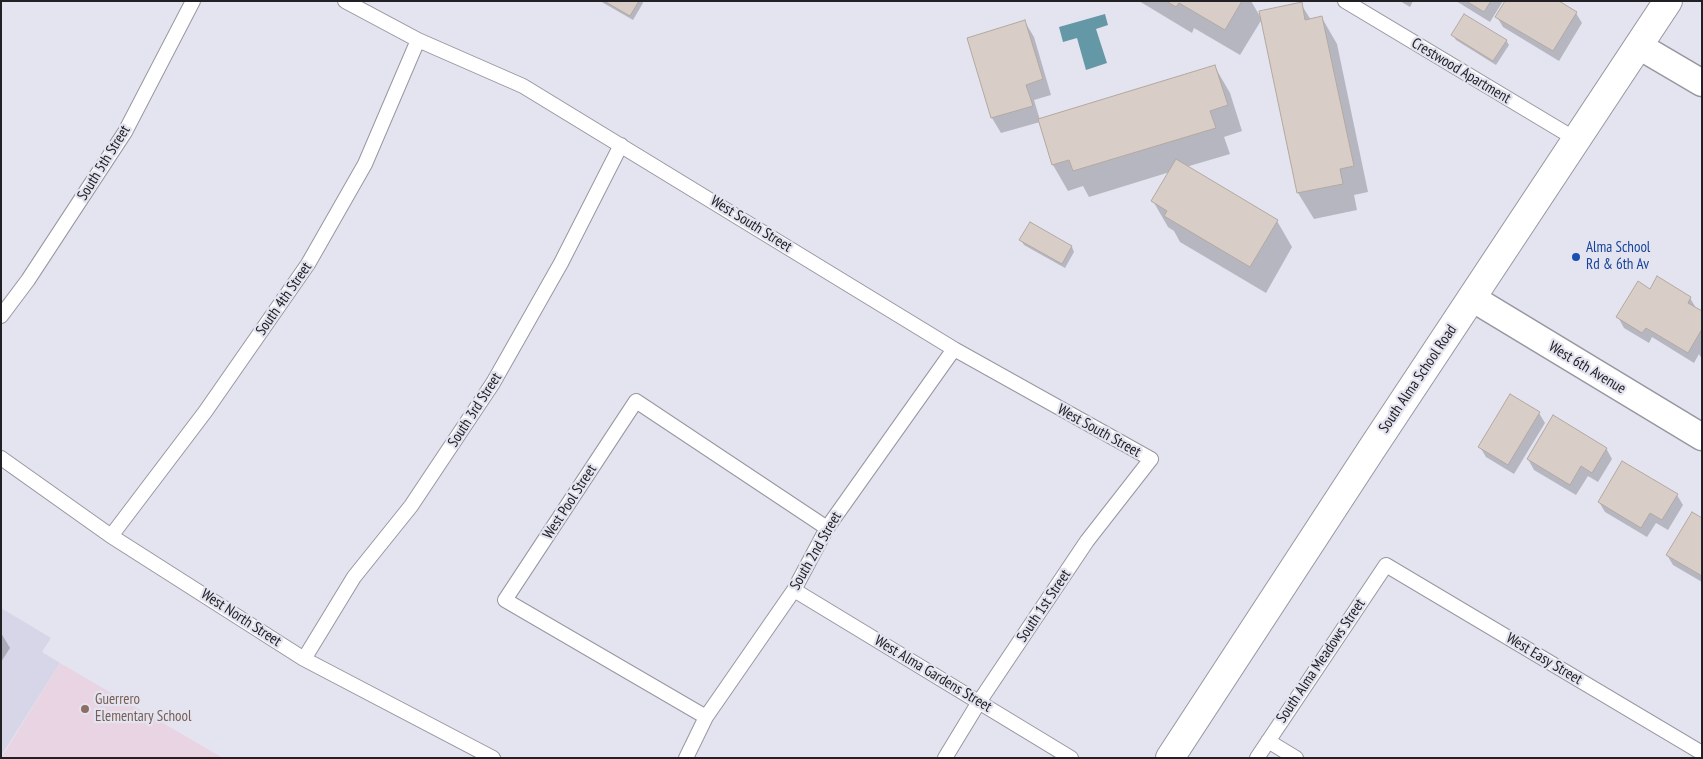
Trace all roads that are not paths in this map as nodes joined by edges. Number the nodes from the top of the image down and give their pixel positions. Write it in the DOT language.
graph roads {
  1 [pos="193,1"];
  2 [pos="345,1"];
  3 [pos="1345,1"];
  4 [pos="1668,1"];
  5 [pos="418,40"];
  6 [pos="1639,46"];
  7 [pos="1702,83"];
  8 [pos="1577,140"];
  9 [pos="621,145"];
  10 [pos="1472,298"];
  11 [pos="1,316"];
  12 [pos="954,349"];
  13 [pos="1702,437"];
  14 [pos="1,458"];
  15 [pos="1151,460"];
  16 [pos="827,528"];
  17 [pos="111,536"];
  18 [pos="1386,565"];
  19 [pos="794,590"];
  20 [pos="304,659"];
  21 [pos="979,702"];
  22 [pos="706,717"];
  23 [pos="1268,741"];
  24 [pos="1702,753"];
  25 [pos="493,758"];
  26 [pos="686,758"];
  27 [pos="945,758"];
  28 [pos="1071,758"];
  29 [pos="1170,758"];
  30 [pos="1257,758"];
  31 [pos="1296,758"];
  1 -- 11 [label="lane, South 5th Street"];
  2 -- 5 [label="lane, West South Street"];
  3 -- 8 [label="lane, Crestwood Apartment"];
  4 -- 6 [label="main road, South Alma School Road"];
  5 -- 9 [label="lane, West South Street"];
  5 -- 17 [label="lane, South 4th Street"];
  6 -- 7 [label="street"];
  6 -- 8 [label="main road, South Alma School Road"];
  8 -- 10 [label="main road, South Alma School Road"];
  9 -- 12 [label="lane, West South Street"];
  9 -- 20 [label="lane, South 3rd Street"];
  10 -- 13 [label="street, West 6th Avenue"];
  10 -- 29 [label="main road, South Alma School Road"];
  12 -- 15 [label="lane, West South Street"];
  12 -- 16 [label="lane, South 2nd Street"];
  14 -- 17 [label="lane, West North Street"];
  15 -- 21 [label="lane, South 1st Street"];
  16 -- 19 [label="lane, South 2nd Street"];
  16 -- 22 [label="lane, West Pool Street"];
  17 -- 20 [label="lane, West North Street"];
  18 -- 23 [label="lane, South Alma Meadows Street"];
  18 -- 24 [label="lane, West Easy Street"];
  19 -- 21 [label="lane, West Alma Gardens Street"];
  19 -- 22 [label="lane, South 2nd Street"];
  20 -- 25 [label="lane, West North Street"];
  21 -- 27 [label="lane, South 1st Street"];
  21 -- 28 [label="lane, West Alma Gardens Street"];
  22 -- 26 [label="lane, South 2nd Street"];
  23 -- 30 [label="lane, South Alma Meadows Street"];
  23 -- 31 [label="lane"];
}
